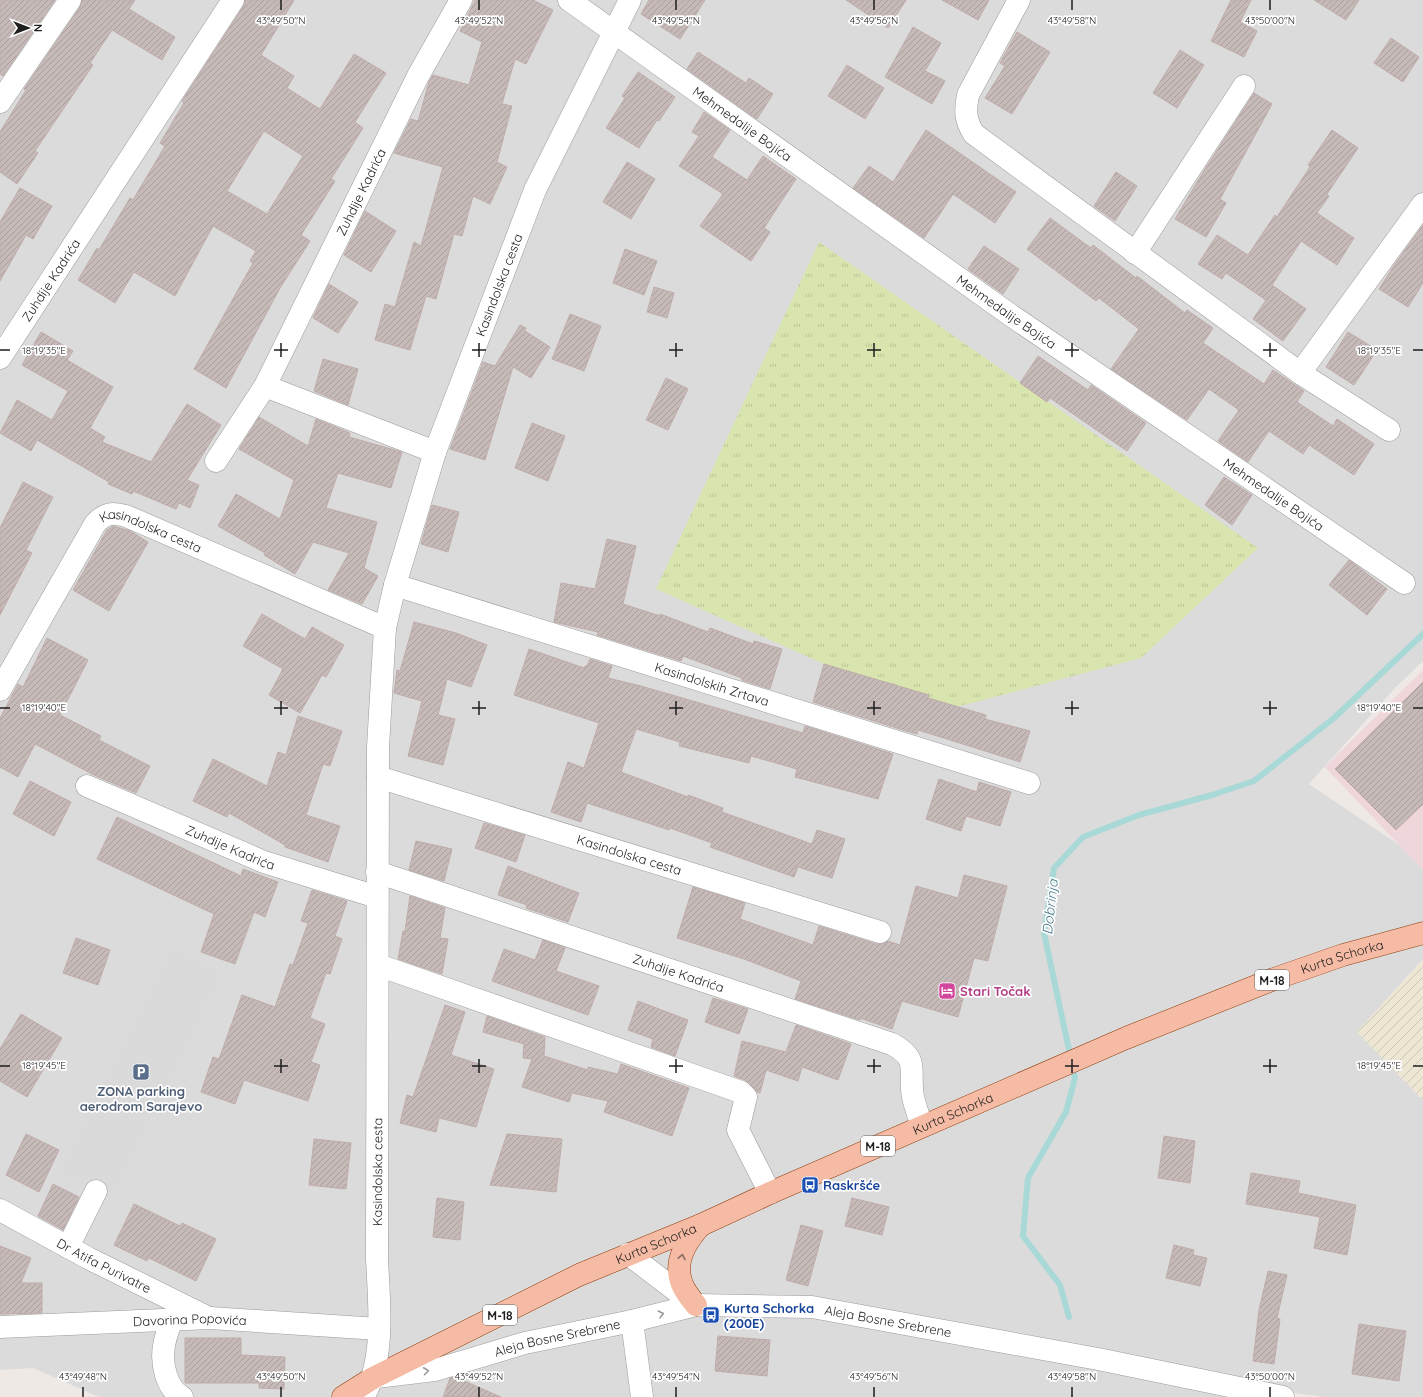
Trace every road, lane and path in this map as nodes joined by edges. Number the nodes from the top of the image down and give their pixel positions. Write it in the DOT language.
graph roads {
  1 [pos="70,0"];
  2 [pos="233,0"];
  3 [pos="461,0"];
  4 [pos="569,0"];
  5 [pos="630,0"];
  6 [pos="1019,0"];
  7 [pos="614,32"];
  8 [pos="1244,86"];
  9 [pos="0,102"];
  10 [pos="1423,204"];
  11 [pos="1135,253"];
  12 [pos="0,358"];
  13 [pos="1300,373"];
  14 [pos="266,386"];
  15 [pos="1389,430"];
  16 [pos="435,452"];
  17 [pos="216,461"];
  18 [pos="1404,583"];
  19 [pos="395,585"];
  20 [pos="385,628"];
  21 [pos="0,690"];
  22 [pos="378,777"];
  23 [pos="1029,783"];
  24 [pos="87,786"];
  25 [pos="377,872"];
  26 [pos="377,897"];
  27 [pos="880,932"];
  28 [pos="1423,933"];
  29 [pos="378,965"];
  30 [pos="922,1126"];
  31 [pos="96,1191"];
  32 [pos="770,1193"];
  33 [pos="0,1210"];
  34 [pos="701,1225"];
  35 [pos="68,1247"];
  36 [pos="628,1254"];
  37 [pos="696,1305"];
  38 [pos="210,1318"];
  39 [pos="172,1319"];
  40 [pos="632,1321"];
  41 [pos="0,1327"];
  42 [pos="379,1329"];
  43 [pos="373,1378"];
  44 [pos="182,1397"];
  45 [pos="343,1397"];
  46 [pos="363,1397"];
  47 [pos="642,1397"];
  48 [pos="1283,1397"];
  1 -- 9 [label="street"];
  2 -- 12 [label="street, Zuhdije Kadrića"];
  3 -- 14 [label="street, Zuhdije Kadrića"];
  4 -- 7 [label="street"];
  5 -- 7 [label="street, Kasindolska cesta"];
  6 -- 11 [label="street"];
  7 -- 16 [label="street, Kasindolska cesta"];
  7 -- 18 [label="street, Mehmedalije Bojića"];
  8 -- 11 [label="street"];
  10 -- 13 [label="street"];
  11 -- 13 [label="street"];
  13 -- 15 [label="street"];
  14 -- 16 [label="street"];
  14 -- 17 [label="street, Zuhdije Kadrića"];
  16 -- 19 [label="street, Kasindolska cesta"];
  19 -- 20 [label="street, Kasindolska cesta"];
  19 -- 23 [label="street, Kasindolskih Zrtava"];
  20 -- 21 [label="street, Kasindolska cesta"];
  20 -- 22 [label="street, Kasindolska cesta"];
  22 -- 25 [label="street, Kasindolska cesta"];
  22 -- 27 [label="street, Kasindolska cesta"];
  24 -- 26 [label="street, Zuhdije Kadrića"];
  25 -- 26 [label="street, Kasindolska cesta"];
  25 -- 30 [label="street, Zuhdije Kadrića"];
  26 -- 29 [label="street, Kasindolska cesta"];
  28 -- 30 [label="main road, Kurta Schorka / M-18"];
  29 -- 32 [label="street"];
  29 -- 42 [label="street, Kasindolska cesta"];
  30 -- 32 [label="main road, Kurta Schorka / M-18"];
  31 -- 35 [label="street"];
  32 -- 34 [label="main road, Kurta Schorka / M-18"];
  33 -- 35 [label="street, Dr Atifa Purivatre"];
  34 -- 36 [label="main road, Kurta Schorka / M-18"];
  37 -- 34 [label="main road, one-way"];
  35 -- 38 [label="street, Dr Atifa Purivatre"];
  36 -- 37 [label="street"];
  36 -- 43 [label="main road, Kurta Schorka / M-18"];
  40 -- 37 [label="street, Aleja Bosne Srebrene, one-way"];
  37 -- 48 [label="street, Aleja Bosne Srebrene"];
  38 -- 39 [label="street, Davorina Popovića"];
  38 -- 42 [label="street, Davorina Popovića"];
  39 -- 41 [label="street, Davorina Popovića"];
  39 -- 44 [label="street"];
  43 -- 40 [label="street, Aleja Bosne Srebrene, one-way"];
  40 -- 47 [label="street"];
  42 -- 43 [label="street, Kasindolska cesta"];
  43 -- 45 [label="main road, Kurta Schorka / M-18"];
  43 -- 46 [label="street"];
}
